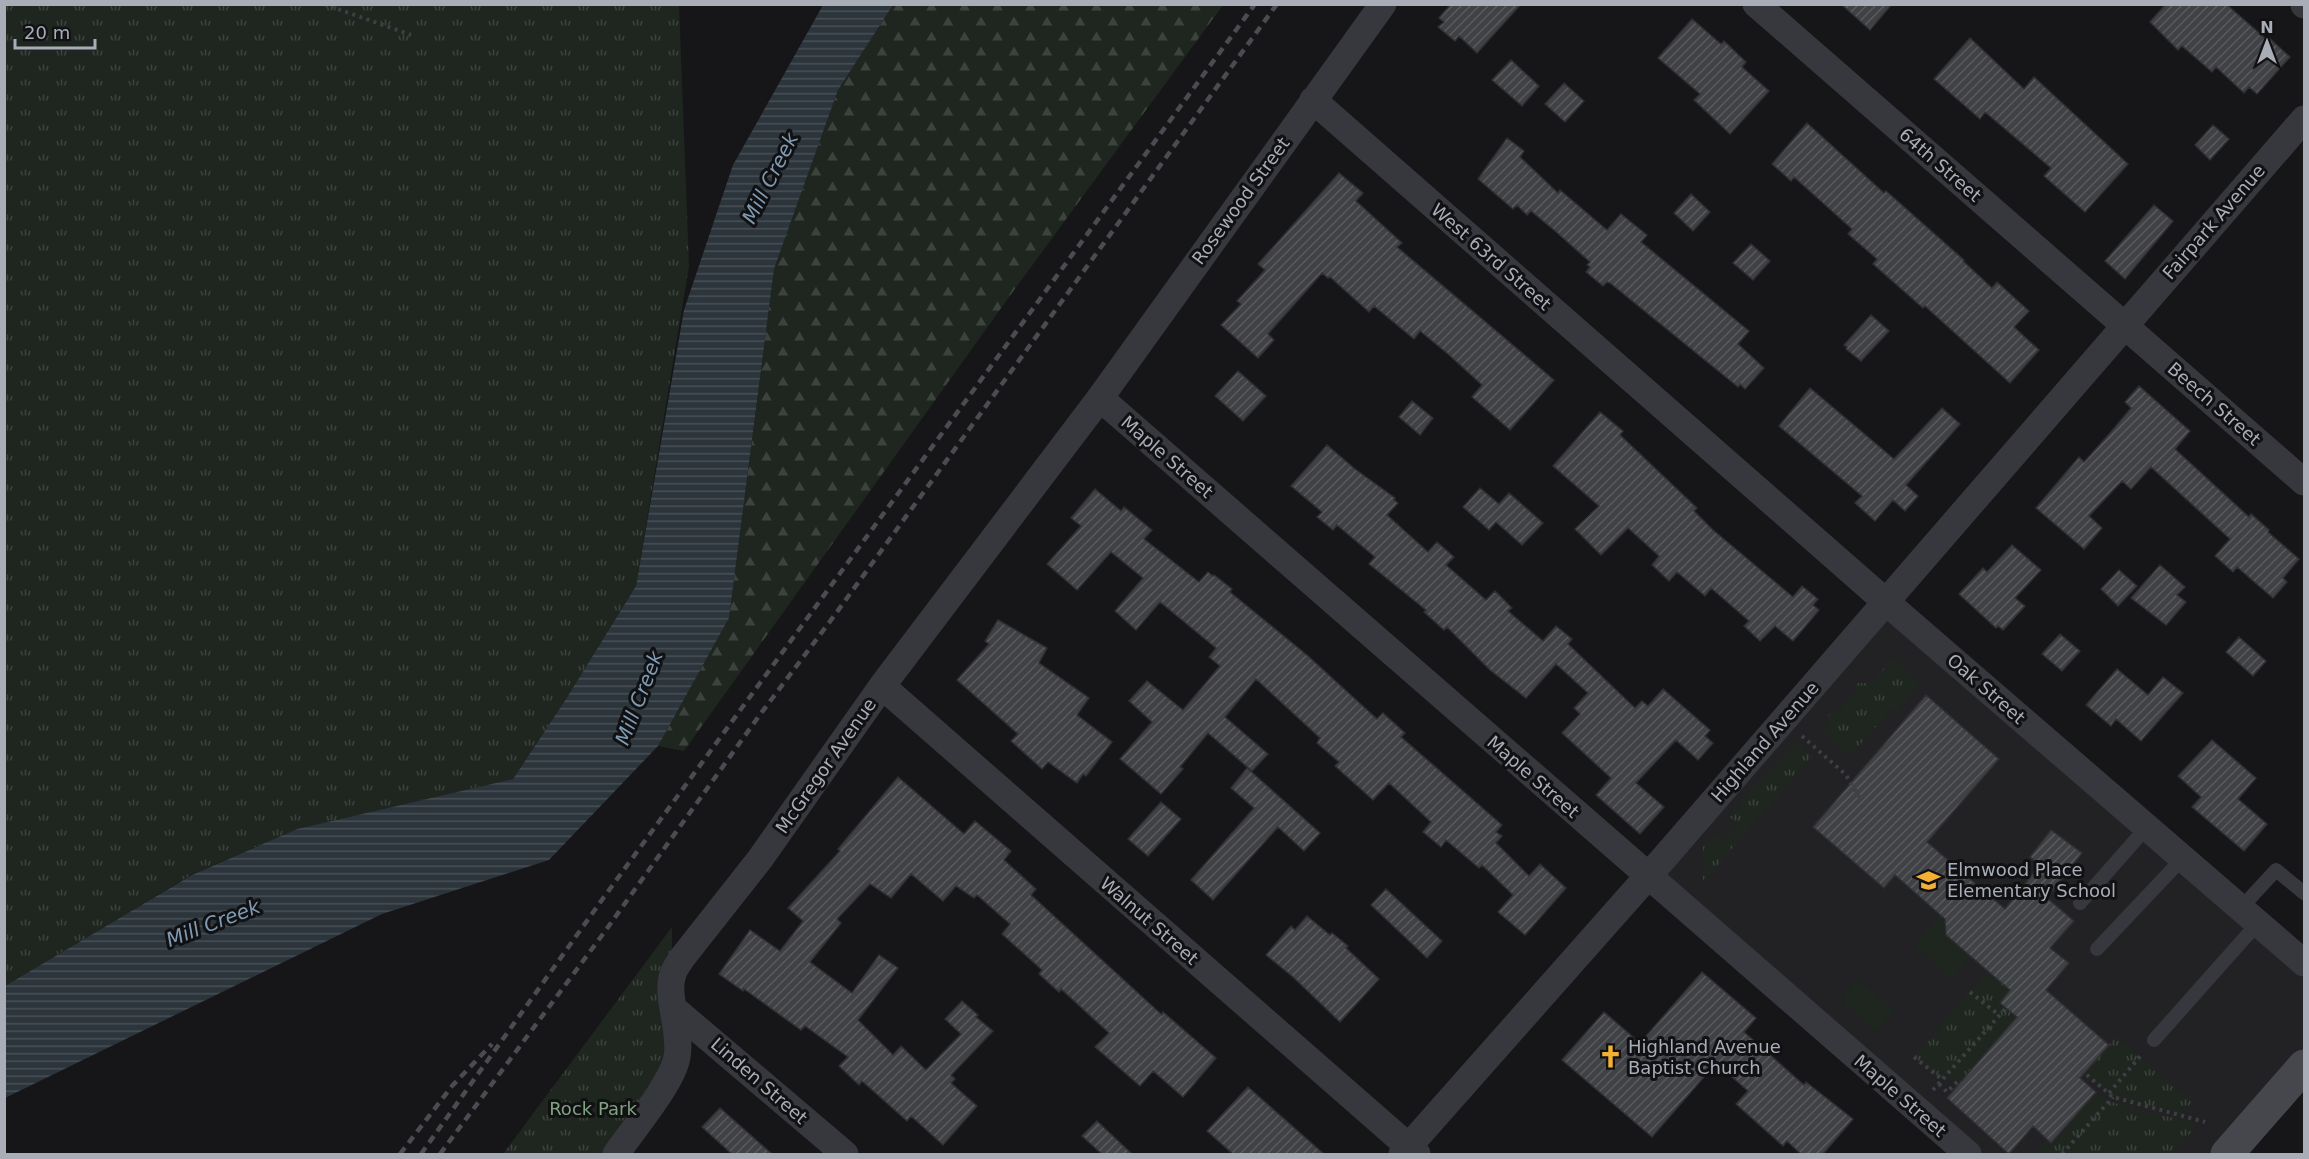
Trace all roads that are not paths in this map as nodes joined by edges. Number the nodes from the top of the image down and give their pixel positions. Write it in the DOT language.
graph roads {
  1 [pos="1383,4"];
  2 [pos="1756,4"];
  3 [pos="1313,100"];
  4 [pos="2304,119"];
  5 [pos="2124,326"];
  6 [pos="1100,398"];
  7 [pos="1669,412"];
  8 [pos="2304,482"];
  9 [pos="1886,602"];
  10 [pos="882,686"];
  11 [pos="2146,827"];
  12 [pos="2182,858"];
  13 [pos="1646,876"];
  14 [pos="2304,893"];
  15 [pos="2080,903"];
  16 [pos="2249,916"];
  17 [pos="2097,949"];
  18 [pos="2304,963"];
  19 [pos="674,1008"];
  20 [pos="2154,1040"];
  21 [pos="2304,1066"];
  22 [pos="1409,1152"];
  23 [pos="616,1155"];
  24 [pos="845,1155"];
  25 [pos="1968,1155"];
  26 [pos="2228,1155"];
  1 -- 3 [label="street, Rosewood Street"];
  2 -- 5 [label="street, 64th Street"];
  3 -- 6 [label="street, Rosewood Street"];
  3 -- 7 [label="street, West 63rd Street"];
  4 -- 5 [label="street, Fairpark Avenue"];
  5 -- 8 [label="street, Beech Street"];
  5 -- 9 [label="street, Highland Avenue"];
  6 -- 10 [label="street, McGregor Avenue"];
  6 -- 13 [label="street, Maple Street"];
  7 -- 9 [label="street, Oak Street"];
  9 -- 11 [label="street, Oak Street"];
  9 -- 13 [label="street, Highland Avenue"];
  10 -- 19 [label="street, McGregor Avenue"];
  10 -- 22 [label="street, Walnut Street"];
  11 -- 12 [label="street, Oak Street"];
  11 -- 15 [label="lane"];
  12 -- 16 [label="street, Oak Street"];
  12 -- 17 [label="lane"];
  13 -- 22 [label="street, Highland Avenue"];
  13 -- 25 [label="street, Maple Street"];
  14 -- 16 [label="lane"];
  16 -- 18 [label="street, Oak Street"];
  16 -- 20 [label="lane"];
  19 -- 23 [label="street, McGregor Avenue"];
  19 -- 24 [label="street, Linden Street"];
  21 -- 26 [label="main road"];
}
